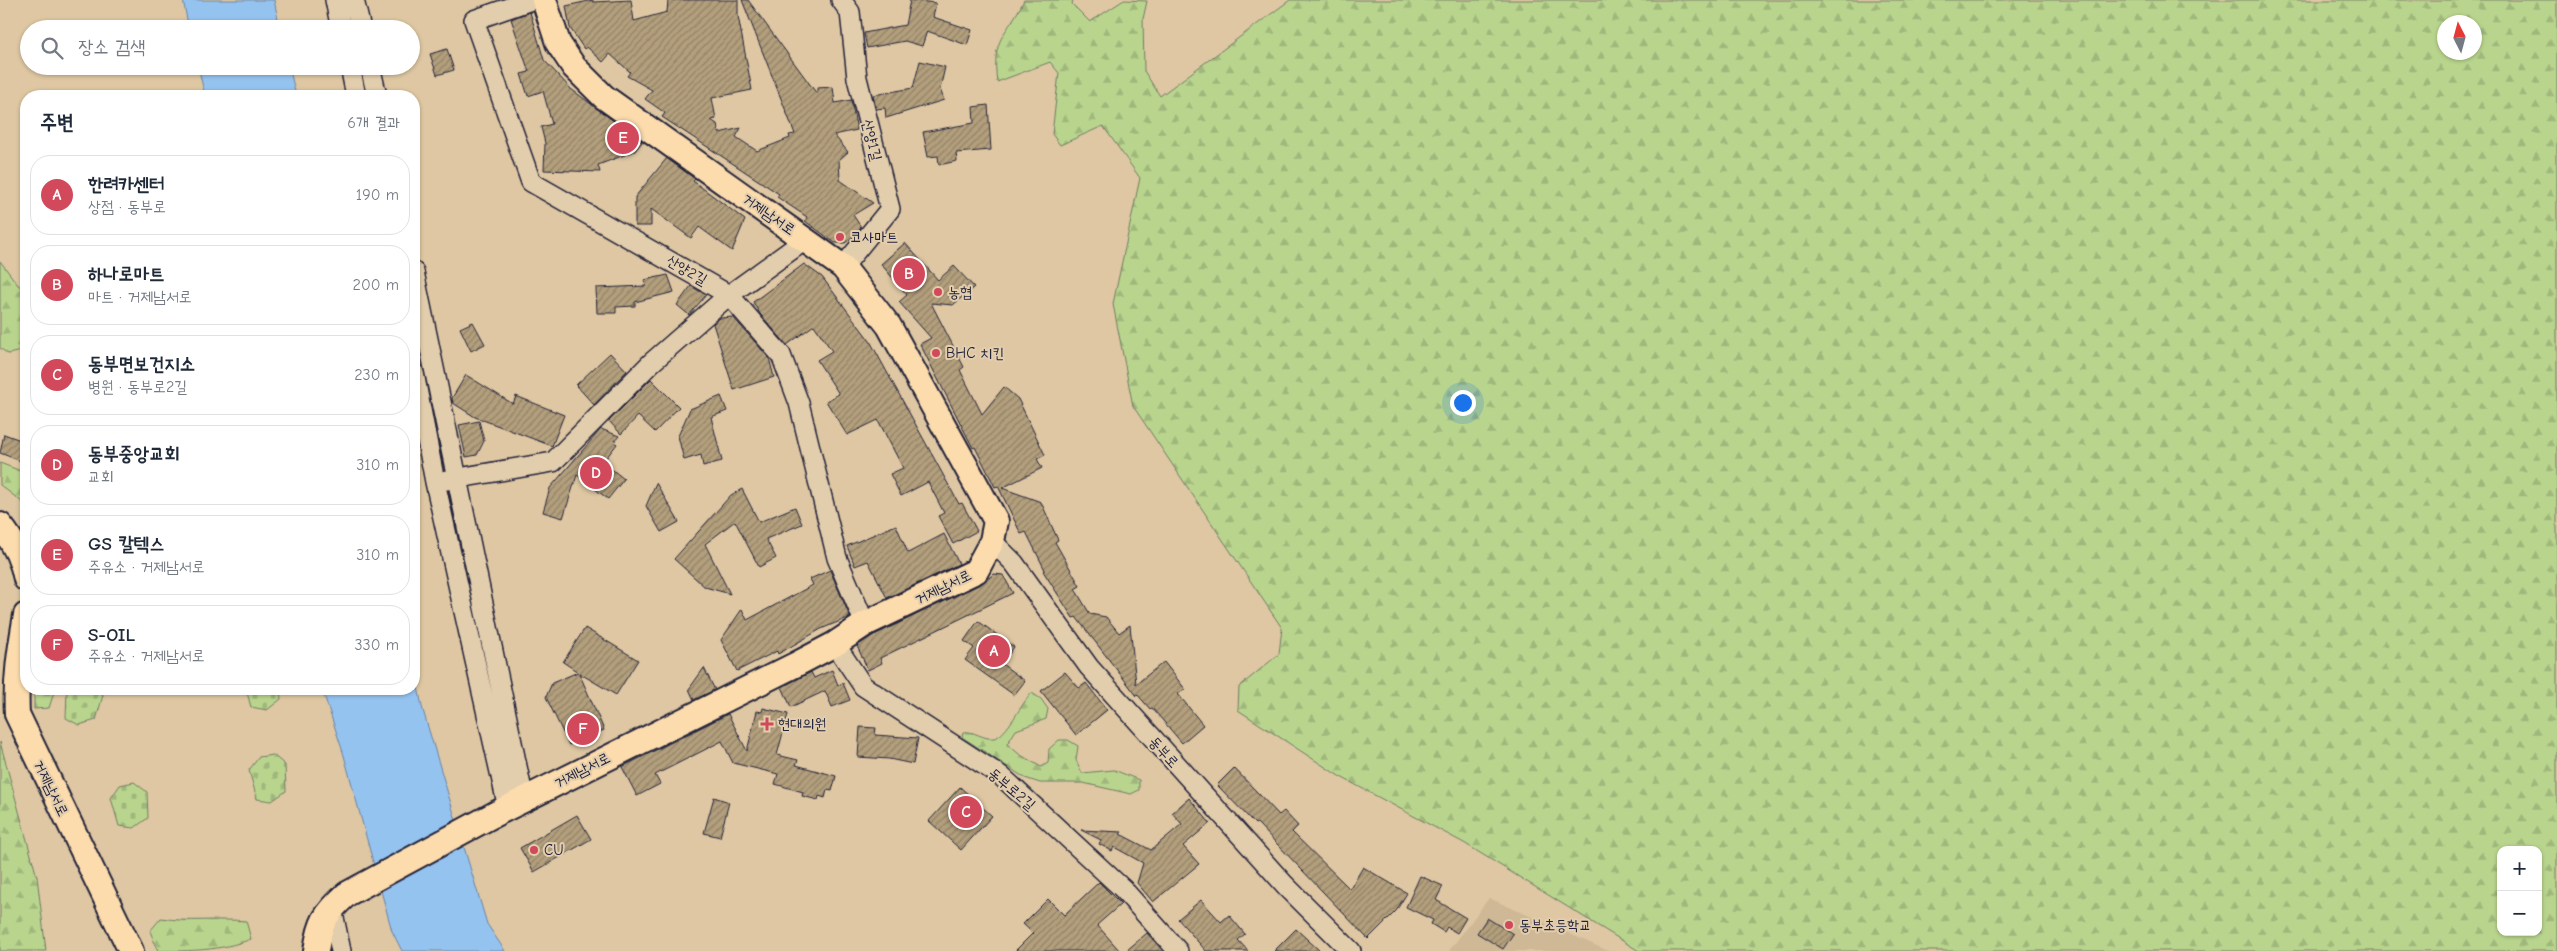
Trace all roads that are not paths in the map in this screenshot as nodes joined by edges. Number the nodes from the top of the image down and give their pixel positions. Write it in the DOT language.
graph roads {
  1 [pos="335,0"];
  2 [pos="354,0"];
  3 [pos="531,0"];
  4 [pos="544,0"];
  5 [pos="841,0"];
  6 [pos="339,20"];
  7 [pos="359,20"];
  8 [pos="352,75"];
  9 [pos="372,75"];
  10 [pos="355,90"];
  11 [pos="376,90"];
  12 [pos="805,240"];
  13 [pos="844,267"];
  14 [pos="729,295"];
  15 [pos="420,301"];
  16 [pos="420,404"];
  17 [pos="457,478"];
  18 [pos="435,482"];
  19 [pos="0,525"];
  20 [pos="992,541"];
  21 [pos="20,556"];
  22 [pos="865,624"];
  23 [pos="835,644"];
  24 [pos="20,652"];
  25 [pos="505,809"];
  26 [pos="339,901"];
  27 [pos="130,951"];
  28 [pos="316,951"];
  29 [pos="341,951"];
  30 [pos="1178,951"];
  31 [pos="1351,951"];
  1 -- 6 [label="street"];
  2 -- 7 [label="street"];
  3 -- 14 [label="street, 산양2길"];
  4 -- 12 [label="main road, 거제남서로"];
  5 -- 13 [label="street, 산양1길"];
  8 -- 10 [label="street"];
  9 -- 11 [label="street"];
  12 -- 13 [label="main road, 거제남서로"];
  12 -- 14 [label="street"];
  13 -- 20 [label="main road, 거제남서로"];
  14 -- 17 [label="street"];
  14 -- 22 [label="street, 산양2길"];
  15 -- 17 [label="street"];
  16 -- 18 [label="street"];
  17 -- 18 [label="street"];
  17 -- 25 [label="street"];
  18 -- 25 [label="street"];
  19 -- 21 [label="main road"];
  20 -- 22 [label="main road, 거제남서로"];
  20 -- 31 [label="street, 동부로"];
  22 -- 23 [label="main road, 거제남서로"];
  23 -- 25 [label="main road, 거제남서로"];
  23 -- 30 [label="street, 동부로2길"];
  24 -- 27 [label="main road, 거제남서로"];
  25 -- 26 [label="main road, 거제남서로"];
  26 -- 28 [label="main road"];
  26 -- 29 [label="street"];
}
